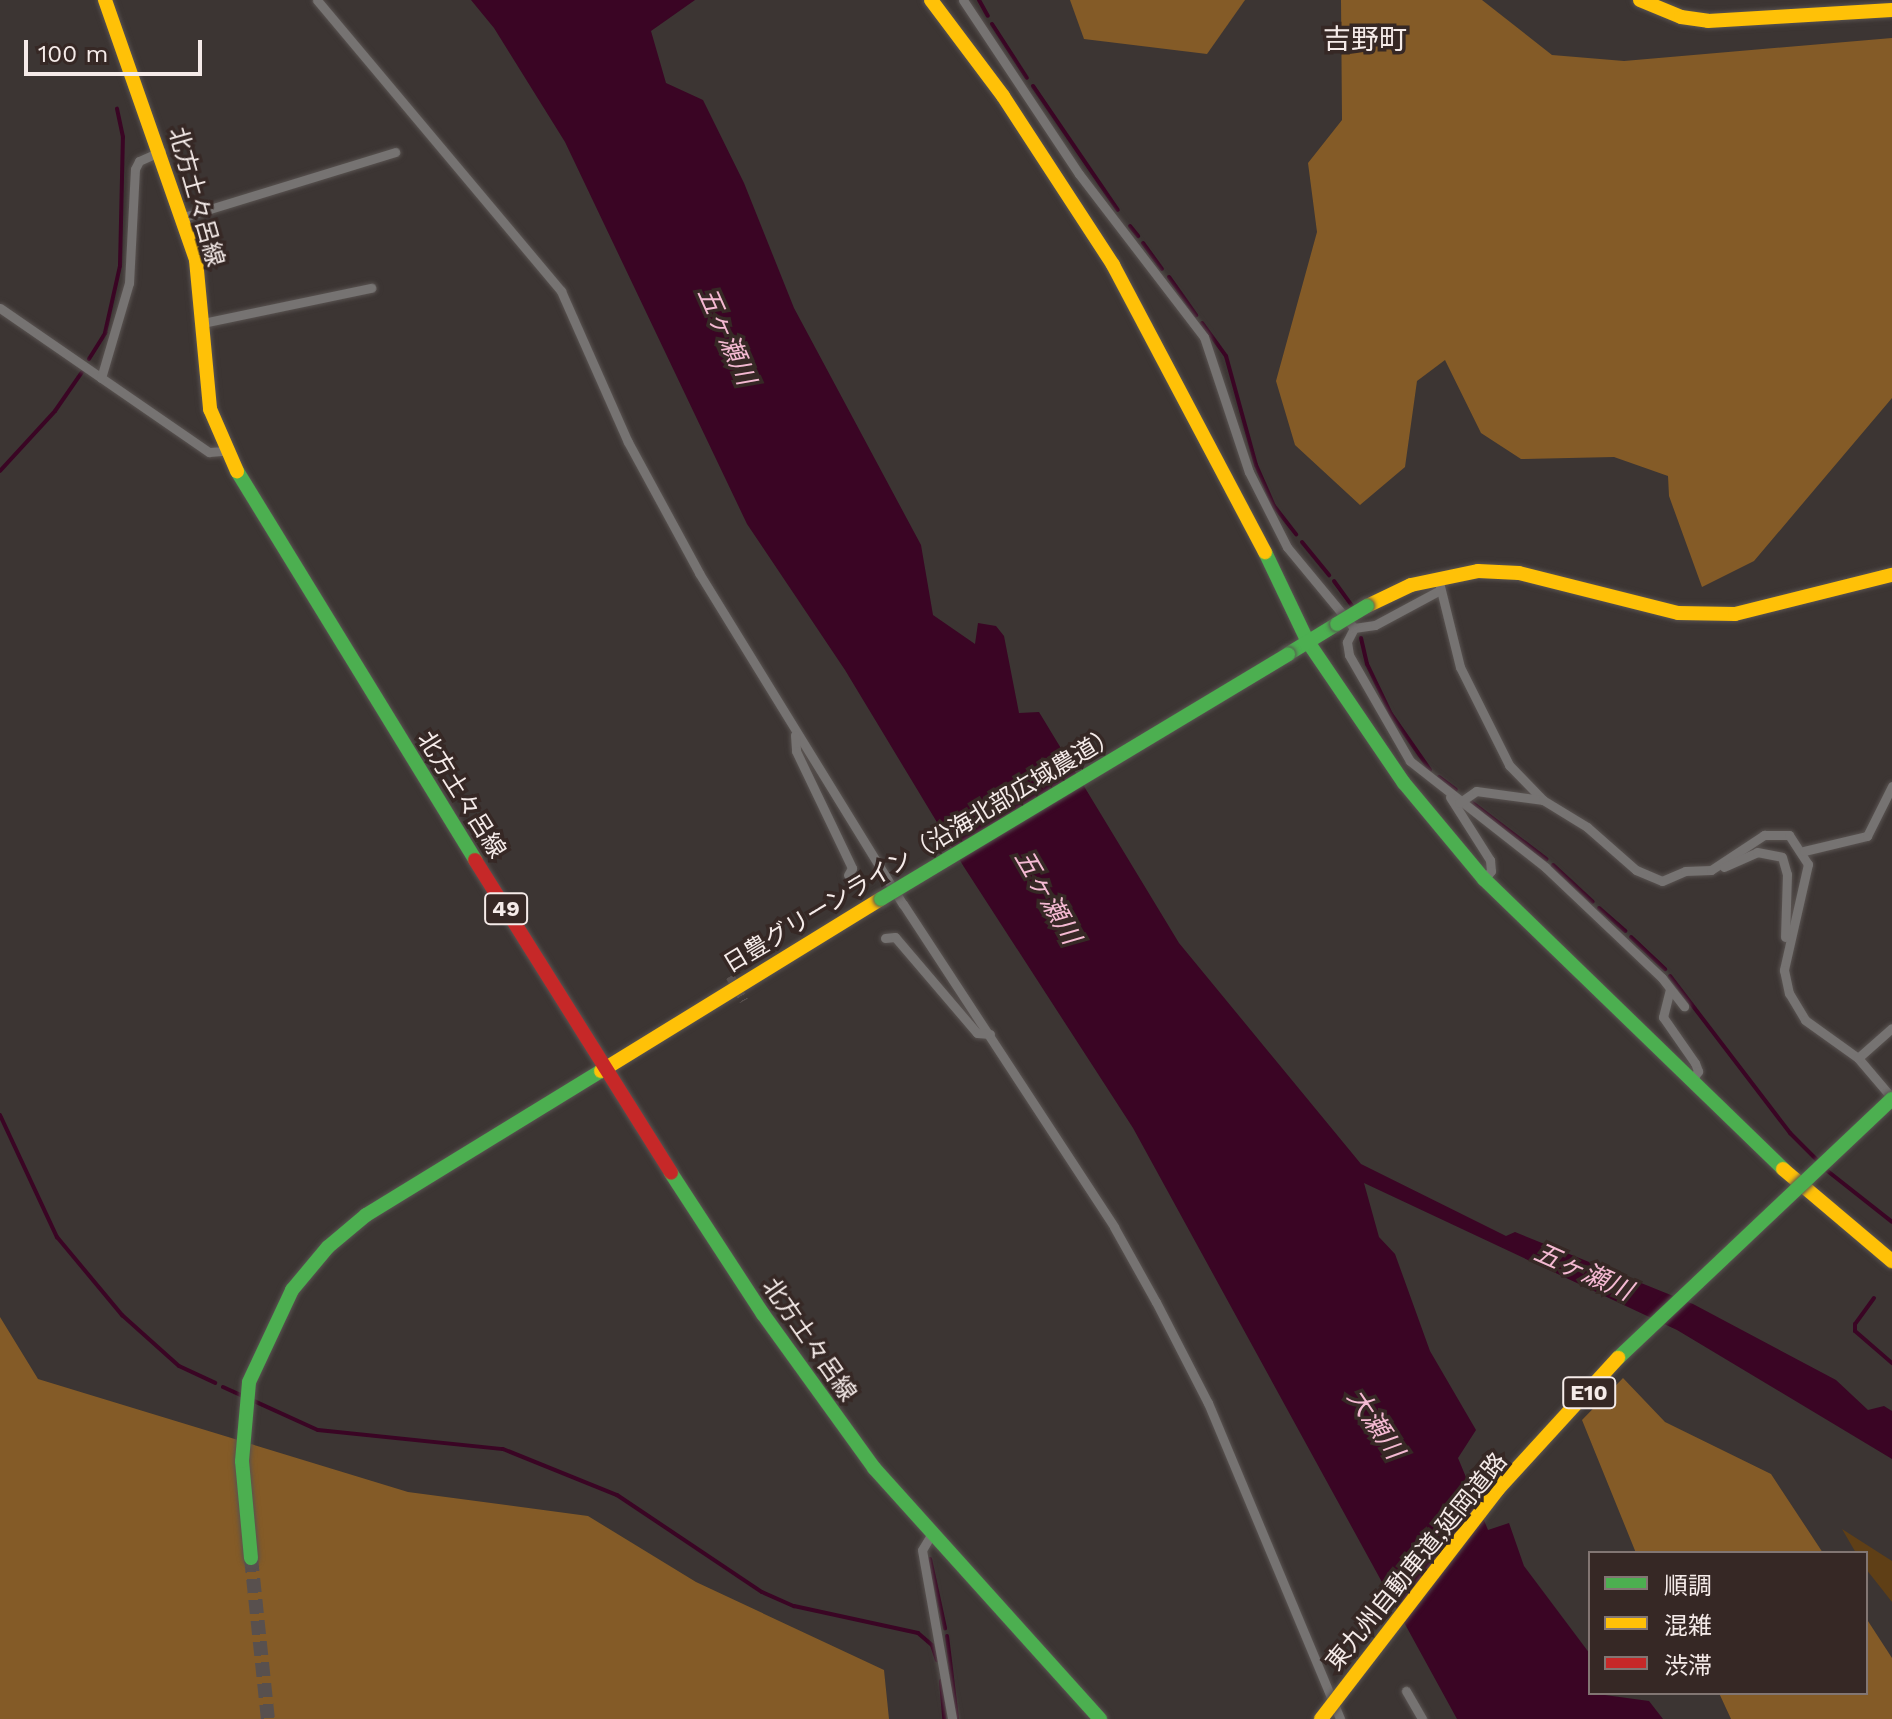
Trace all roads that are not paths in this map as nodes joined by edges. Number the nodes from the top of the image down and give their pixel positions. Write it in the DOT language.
graph roads {
  1 [pos="105,0"];
  2 [pos="317,0"];
  3 [pos="931,0"];
  4 [pos="963,0"];
  5 [pos="1640,0"];
  6 [pos="1892,10"];
  7 [pos="161,151"];
  8 [pos="395,152"];
  9 [pos="184,217"];
  10 [pos="371,288"];
  11 [pos="0,308"];
  12 [pos="203,323"];
  13 [pos="101,378"];
  14 [pos="225,451"];
  15 [pos="1892,575"];
  16 [pos="1439,584"];
  17 [pos="1354,628"];
  18 [pos="1308,642"];
  19 [pos="795,731"];
  20 [pos="1892,786"];
  21 [pos="1449,795"];
  22 [pos="1543,800"];
  23 [pos="1459,803"];
  24 [pos="1804,851"];
  25 [pos="1711,870"];
  26 [pos="848,875"];
  27 [pos="1484,879"];
  28 [pos="885,938"];
  29 [pos="1786,956"];
  30 [pos="1670,989"];
  31 [pos="1684,1006"];
  32 [pos="1892,1028"];
  33 [pos="990,1034"];
  34 [pos="1858,1058"];
  35 [pos="603,1069"];
  36 [pos="1692,1081"];
  37 [pos="1892,1098"];
  38 [pos="1892,1261"];
  39 [pos="931,1535"];
  40 [pos="251,1558"];
  41 [pos="1406,1691"];
  42 [pos="952,1719"];
  43 [pos="1100,1719"];
  44 [pos="1321,1719"];
  45 [pos="1340,1719"];
  46 [pos="1422,1719"];
  1 -- 7 [label="main road, 北方土々呂線 / 49"];
  2 -- 19 [label="street"];
  3 -- 18 [label="main road"];
  4 -- 17 [label="street"];
  5 -- 6 [label="main road"];
  7 -- 9 [label="main road, 北方土々呂線 / 49"];
  7 -- 13 [label="street"];
  8 -- 9 [label="street"];
  9 -- 12 [label="main road, 北方土々呂線 / 49"];
  10 -- 12 [label="street"];
  11 -- 13 [label="street"];
  12 -- 14 [label="main road, 北方土々呂線 / 49"];
  13 -- 14 [label="street"];
  14 -- 35 [label="main road, 北方土々呂線 / 49"];
  15 -- 16 [label="main road, 日豊グリーンライン（沿海北部広域農道）"];
  16 -- 17 [label="street"];
  16 -- 18 [label="main road, 日豊グリーンライン（沿海北部広域農道）, bridge"];
  16 -- 22 [label="street"];
  17 -- 21 [label="street"];
  18 -- 27 [label="main road"];
  18 -- 35 [label="main road, 日豊グリーンライン（沿海北部広域農道）, bridge"];
  19 -- 26 [label="street"];
  19 -- 33 [label="street"];
  20 -- 24 [label="street"];
  21 -- 23 [label="street"];
  21 -- 27 [label="street"];
  22 -- 23 [label="street"];
  22 -- 25 [label="street"];
  23 -- 30 [label="street"];
  24 -- 25 [label="street"];
  24 -- 29 [label="street"];
  25 -- 29 [label="street"];
  27 -- 36 [label="main road"];
  28 -- 33 [label="street"];
  29 -- 34 [label="street"];
  30 -- 31 [label="street"];
  30 -- 36 [label="street"];
  32 -- 34 [label="street"];
  33 -- 45 [label="street"];
  34 -- 37 [label="street"];
  35 -- 39 [label="main road, 北方土々呂線 / 49"];
  35 -- 40 [label="main road, 日豊グリーンライン（沿海北部広域農道）"];
  36 -- 38 [label="main road"];
  37 -- 44 [label="main road, 東九州自動車道;延岡道路 / E10, bridge"];
  39 -- 42 [label="street"];
  39 -- 43 [label="main road, 北方土々呂線 / 49"];
  41 -- 46 [label="street"];
}
